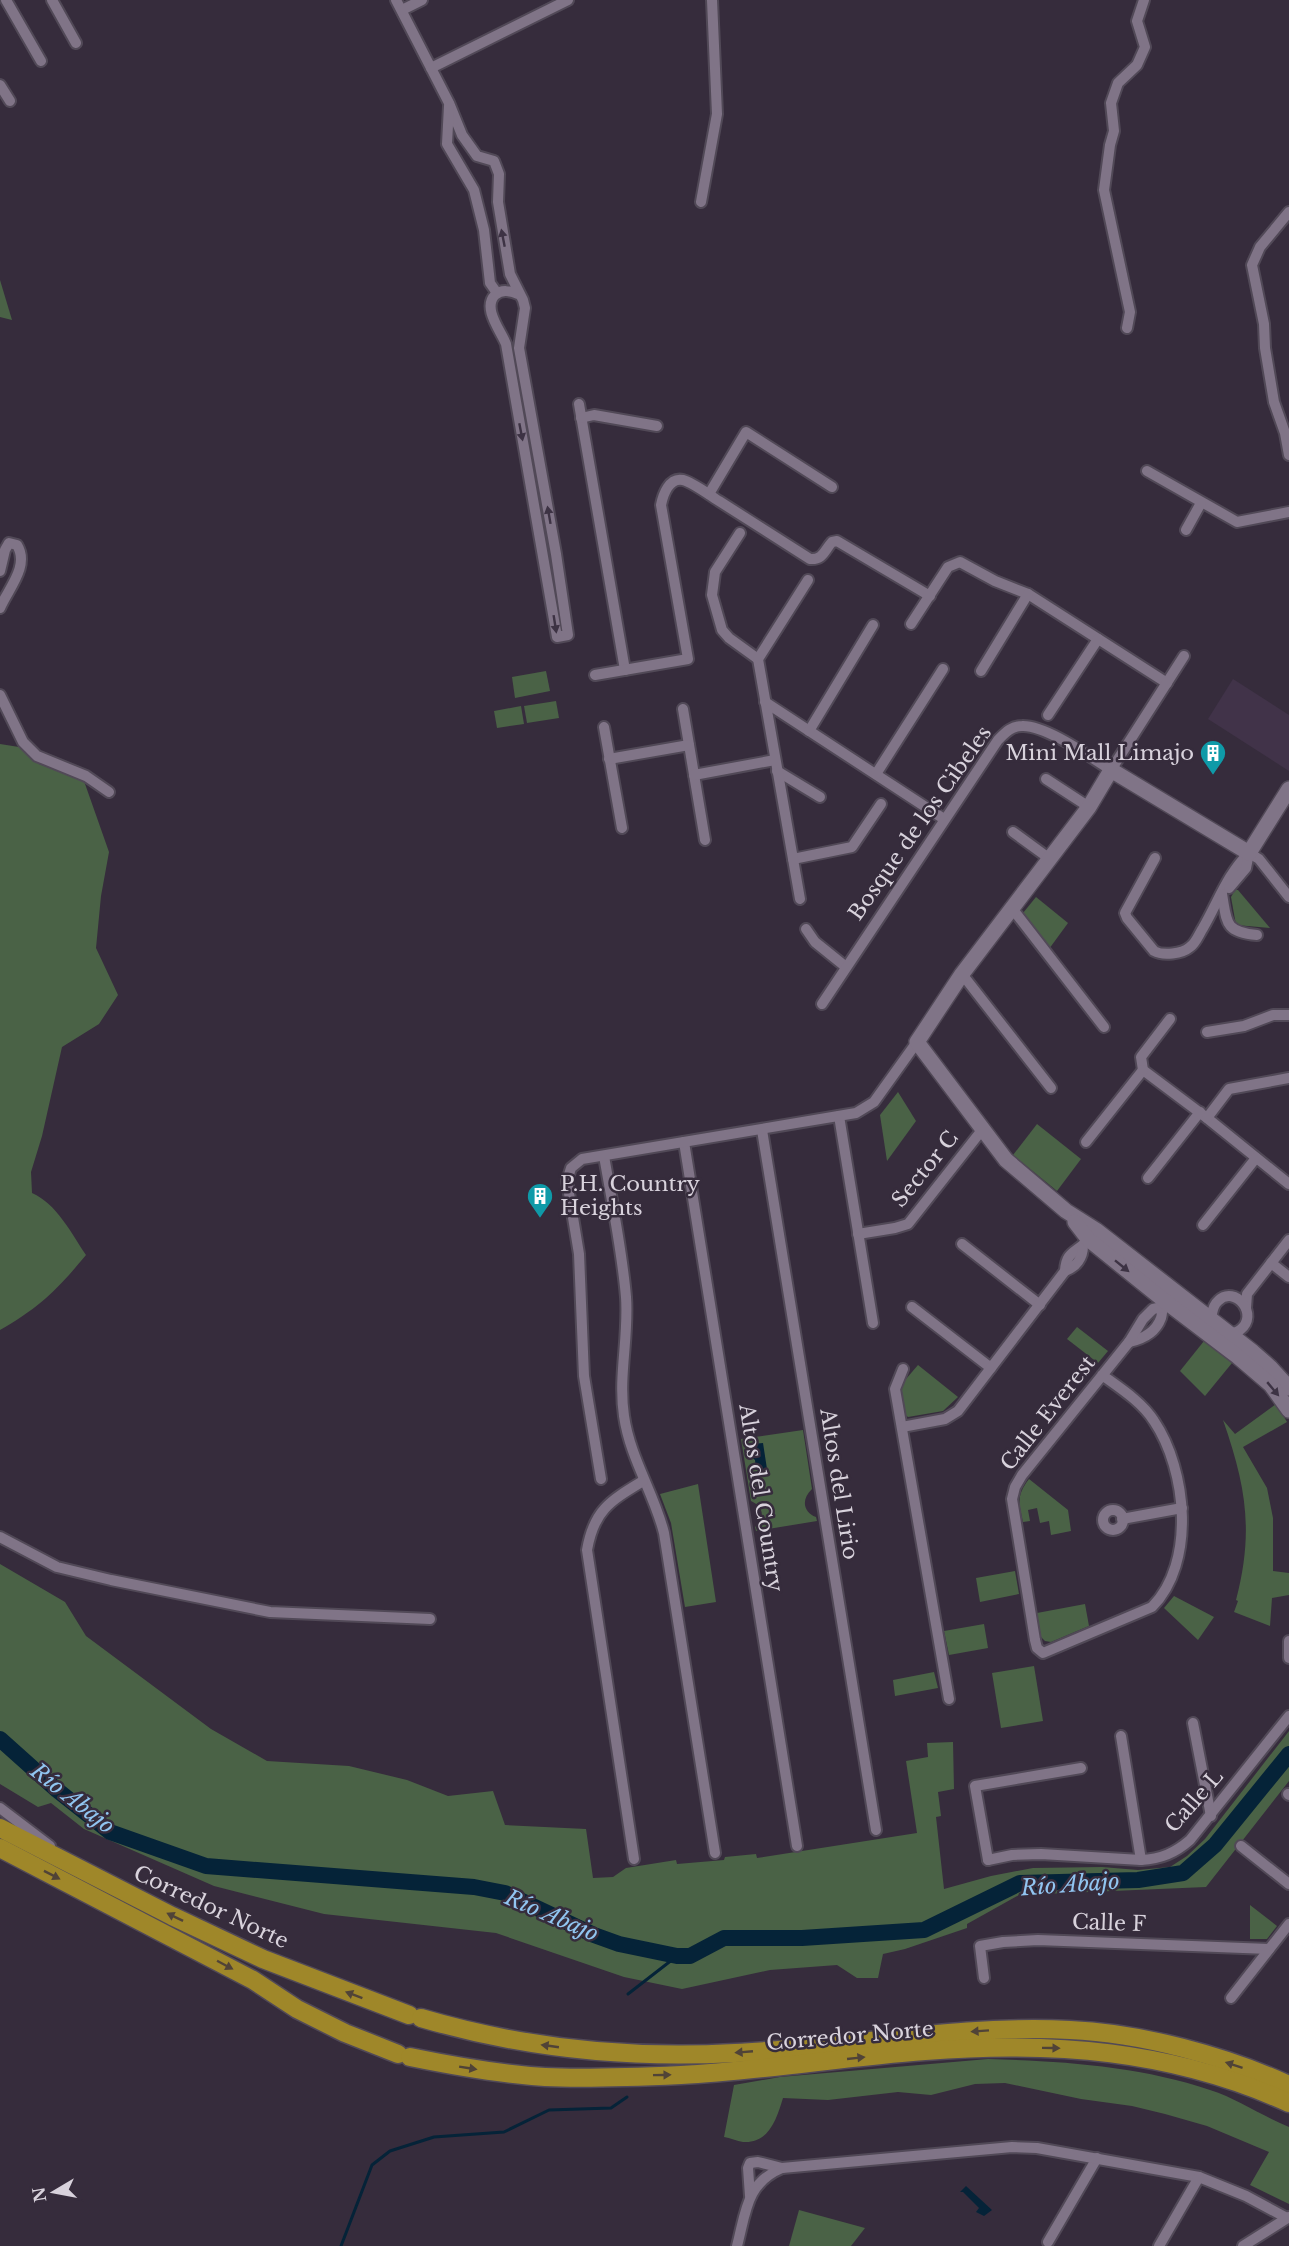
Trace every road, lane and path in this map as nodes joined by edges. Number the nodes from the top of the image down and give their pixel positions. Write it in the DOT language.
graph roads {
  1 [pos="6,0"];
  2 [pos="52,0"];
  3 [pos="396,0"];
  4 [pos="422,0"];
  5 [pos="568,0"];
  6 [pos="712,0"];
  7 [pos="1144,0"];
  8 [pos="402,10"];
  9 [pos="76,43"];
  10 [pos="41,61"];
  11 [pos="431,68"];
  12 [pos="0,85"];
  13 [pos="10,101"];
  14 [pos="449,103"];
  15 [pos="465,139"];
  16 [pos="450,148"];
  17 [pos="477,156"];
  18 [pos="460,165"];
  19 [pos="701,202"];
  20 [pos="1289,212"];
  21 [pos="497,293"];
  22 [pos="518,294"];
  23 [pos="523,323"];
  24 [pos="499,328"];
  25 [pos="1127,328"];
  26 [pos="579,404"];
  27 [pos="531,410"];
  28 [pos="517,411"];
  29 [pos="581,418"];
  30 [pos="657,426"];
  31 [pos="1289,455"];
  32 [pos="1147,471"];
  33 [pos="543,482"];
  34 [pos="531,485"];
  35 [pos="832,487"];
  36 [pos="709,495"];
  37 [pos="1201,503"];
  38 [pos="1289,512"];
  39 [pos="1186,530"];
  40 [pos="740,533"];
  41 [pos="556,554"];
  42 [pos="544,558"];
  43 [pos="0,571"];
  44 [pos="808,580"];
  45 [pos="1028,594"];
  46 [pos="930,596"];
  47 [pos="0,608"];
  48 [pos="911,624"];
  49 [pos="873,626"];
  50 [pos="1098,639"];
  51 [pos="1184,656"];
  52 [pos="758,659"];
  53 [pos="943,669"];
  54 [pos="626,670"];
  55 [pos="981,671"];
  56 [pos="595,675"];
  57 [pos="1167,683"];
  58 [pos="0,695"];
  59 [pos="765,702"];
  60 [pos="683,710"];
  61 [pos="779,711"];
  62 [pos="1048,715"];
  63 [pos="604,726"];
  64 [pos="771,731"];
  65 [pos="809,731"];
  66 [pos="689,745"];
  67 [pos="609,759"];
  68 [pos="776,766"];
  69 [pos="1111,770"];
  70 [pos="876,774"];
  71 [pos="694,775"];
  72 [pos="1046,779"];
  73 [pos="109,792"];
  74 [pos="1288,794"];
  75 [pos="820,797"];
  76 [pos="881,804"];
  77 [pos="1089,807"];
  78 [pos="944,819"];
  79 [pos="622,828"];
  80 [pos="1012,832"];
  81 [pos="705,840"];
  82 [pos="1250,853"];
  83 [pos="1155,858"];
  84 [pos="793,859"];
  85 [pos="1050,859"];
  86 [pos="1222,894"];
  87 [pos="1289,897"];
  88 [pos="800,899"];
  89 [pos="1011,907"];
  90 [pos="806,929"];
  91 [pos="1257,935"];
  92 [pos="846,967"];
  93 [pos="962,974"];
  94 [pos="822,1004"];
  95 [pos="1289,1015"];
  96 [pos="1170,1019"];
  97 [pos="1104,1028"];
  98 [pos="1207,1032"];
  99 [pos="917,1042"];
  100 [pos="1143,1070"];
  101 [pos="1289,1078"];
  102 [pos="1051,1088"];
  103 [pos="1204,1115"];
  104 [pos="839,1116"];
  105 [pos="762,1130"];
  106 [pos="982,1130"];
  107 [pos="684,1142"];
  108 [pos="1086,1142"];
  109 [pos="604,1156"];
  110 [pos="1256,1158"];
  111 [pos="1148,1178"];
  112 [pos="1289,1184"];
  113 [pos="1203,1225"];
  114 [pos="858,1234"];
  115 [pos="1089,1239"];
  116 [pos="1289,1240"];
  117 [pos="962,1244"];
  118 [pos="1271,1263"];
  119 [pos="1289,1277"];
  120 [pos="1247,1294"];
  121 [pos="1234,1297"];
  122 [pos="1167,1300"];
  123 [pos="1040,1305"];
  124 [pos="912,1307"];
  125 [pos="1246,1308"];
  126 [pos="873,1323"];
  127 [pos="1207,1326"];
  128 [pos="1224,1339"];
  129 [pos="991,1368"];
  130 [pos="903,1369"];
  131 [pos="1102,1375"];
  132 [pos="1289,1388"];
  133 [pos="1289,1410"];
  134 [pos="902,1427"];
  135 [pos="601,1479"];
  136 [pos="644,1481"];
  137 [pos="1182,1508"];
  138 [pos="1122,1519"];
  139 [pos="0,1537"];
  140 [pos="430,1619"];
  141 [pos="1289,1641"];
  142 [pos="1289,1658"];
  143 [pos="949,1699"];
  144 [pos="1289,1716"];
  145 [pos="1193,1723"];
  146 [pos="1121,1736"];
  147 [pos="1081,1768"];
  148 [pos="1205,1786"];
  149 [pos="1228,1794"];
  150 [pos="0,1808"];
  151 [pos="1210,1816"];
  152 [pos="0,1828"];
  153 [pos="876,1830"];
  154 [pos="797,1846"];
  155 [pos="1241,1846"];
  156 [pos="0,1848"];
  157 [pos="715,1853"];
  158 [pos="634,1859"];
  159 [pos="1142,1860"];
  160 [pos="76,1867"];
  161 [pos="1289,1884"];
  162 [pos="1289,1924"];
  163 [pos="1269,1949"];
  164 [pos="984,1978"];
  165 [pos="1231,1998"];
  166 [pos="1289,2085"];
  167 [pos="1289,2103"];
  168 [pos="1097,2158"];
  169 [pos="782,2168"];
  170 [pos="1199,2177"];
  171 [pos="750,2196"];
  172 [pos="1288,2218"];
  173 [pos="1048,2242"];
  174 [pos="737,2246"];
  175 [pos="1159,2246"];
  176 [pos="1243,2246"];
  1 -- 10 [label="street"];
  2 -- 9 [label="street"];
  3 -- 8 [label="street"];
  4 -- 8 [label="street"];
  5 -- 11 [label="street"];
  6 -- 19 [label="street"];
  7 -- 25 [label="street"];
  8 -- 11 [label="street"];
  11 -- 14 [label="street"];
  12 -- 13 [label="street"];
  14 -- 15 [label="street"];
  14 -- 16 [label="street"];
  15 -- 16 [label="street"];
  15 -- 17 [label="street"];
  16 -- 18 [label="street"];
  17 -- 18 [label="street"];
  22 -- 17 [label="street, one-way"];
  18 -- 21 [label="street"];
  20 -- 31 [label="street"];
  21 -- 22 [label="street"];
  21 -- 24 [label="street"];
  22 -- 23 [label="street"];
  23 -- 24 [label="street"];
  23 -- 27 [label="street"];
  24 -- 28 [label="street"];
  26 -- 29 [label="street"];
  27 -- 28 [label="street"];
  27 -- 33 [label="street"];
  28 -- 34 [label="street, one-way"];
  29 -- 30 [label="street"];
  29 -- 54 [label="street"];
  32 -- 37 [label="street"];
  33 -- 34 [label="street"];
  41 -- 33 [label="street, one-way"];
  34 -- 42 [label="street"];
  35 -- 36 [label="street"];
  36 -- 46 [label="street"];
  36 -- 54 [label="street"];
  37 -- 38 [label="street"];
  37 -- 39 [label="street"];
  40 -- 52 [label="street"];
  41 -- 42 [label="street"];
  42 -- 41 [label="street, one-way"];
  43 -- 47 [label="street"];
  44 -- 52 [label="street"];
  45 -- 46 [label="street"];
  45 -- 50 [label="street"];
  45 -- 55 [label="street"];
  46 -- 48 [label="street"];
  49 -- 65 [label="street"];
  50 -- 57 [label="street"];
  50 -- 62 [label="street"];
  51 -- 57 [label="street"];
  52 -- 59 [label="street"];
  53 -- 70 [label="street"];
  54 -- 56 [label="street"];
  57 -- 69 [label="street"];
  58 -- 73 [label="street"];
  59 -- 61 [label="street"];
  59 -- 64 [label="street"];
  60 -- 66 [label="street"];
  61 -- 64 [label="street"];
  61 -- 65 [label="street"];
  63 -- 67 [label="street"];
  64 -- 68 [label="street"];
  65 -- 70 [label="street"];
  66 -- 67 [label="street"];
  66 -- 71 [label="street"];
  67 -- 79 [label="street"];
  68 -- 71 [label="street"];
  68 -- 75 [label="street"];
  68 -- 84 [label="street"];
  69 -- 77 [label="street"];
  69 -- 78 [label="street, Bosque de los Cibeles"];
  69 -- 82 [label="street"];
  70 -- 78 [label="street"];
  71 -- 81 [label="street"];
  72 -- 77 [label="street"];
  74 -- 82 [label="street"];
  76 -- 84 [label="street"];
  77 -- 85 [label="street"];
  78 -- 92 [label="street, Bosque de los Cibeles"];
  80 -- 85 [label="street"];
  82 -- 86 [label="street"];
  82 -- 87 [label="street"];
  83 -- 86 [label="street"];
  84 -- 88 [label="street"];
  85 -- 89 [label="street"];
  86 -- 91 [label="street"];
  89 -- 93 [label="street"];
  89 -- 97 [label="street"];
  90 -- 92 [label="street"];
  92 -- 94 [label="street, Bosque de los Cibeles"];
  93 -- 99 [label="street"];
  93 -- 102 [label="street"];
  95 -- 98 [label="street"];
  96 -- 100 [label="street"];
  99 -- 104 [label="street"];
  99 -- 106 [label="street"];
  100 -- 103 [label="street"];
  100 -- 108 [label="street"];
  101 -- 103 [label="street"];
  103 -- 110 [label="street"];
  103 -- 111 [label="street"];
  104 -- 105 [label="street"];
  104 -- 114 [label="street"];
  105 -- 107 [label="street"];
  105 -- 153 [label="street, Altos del Lirio"];
  106 -- 114 [label="street, Sector C"];
  106 -- 115 [label="street"];
  107 -- 109 [label="street"];
  107 -- 154 [label="street, Altos del Country"];
  109 -- 135 [label="street"];
  109 -- 136 [label="street"];
  110 -- 112 [label="street"];
  110 -- 113 [label="street"];
  114 -- 126 [label="street"];
  115 -- 122 [label="street"];
  115 -- 123 [label="street"];
  116 -- 118 [label="street"];
  117 -- 123 [label="street"];
  118 -- 119 [label="street"];
  118 -- 120 [label="street"];
  120 -- 121 [label="street"];
  120 -- 125 [label="street"];
  121 -- 125 [label="street"];
  121 -- 127 [label="street"];
  122 -- 127 [label="street"];
  122 -- 131 [label="street, Calle Everest"];
  123 -- 129 [label="street"];
  124 -- 129 [label="street"];
  125 -- 128 [label="street"];
  127 -- 128 [label="street"];
  128 -- 132 [label="street"];
  128 -- 133 [label="street, one-way"];
  129 -- 134 [label="street"];
  130 -- 134 [label="street"];
  131 -- 137 [label="street"];
  131 -- 137 [label="street, Calle Everest"];
  134 -- 143 [label="street"];
  136 -- 157 [label="street"];
  136 -- 158 [label="street"];
  137 -- 138 [label="street"];
  139 -- 140 [label="street"];
  141 -- 142 [label="street"];
  144 -- 149 [label="street, Calle L"];
  145 -- 148 [label="street"];
  146 -- 159 [label="street"];
  147 -- 159 [label="street, Calle L"];
  148 -- 149 [label="street"];
  148 -- 151 [label="street"];
  149 -- 151 [label="street, Calle L"];
  150 -- 160 [label="street"];
  151 -- 159 [label="street, Calle L"];
  152 -- 160 [label="highway, Corredor Norte"];
  155 -- 161 [label="street"];
  156 -- 167 [label="highway, Corredor Norte, one-way"];
  166 -- 160 [label="highway, Corredor Norte, one-way"];
  162 -- 163 [label="street"];
  163 -- 164 [label="street, Calle F"];
  163 -- 165 [label="street"];
  168 -- 169 [label="street"];
  168 -- 170 [label="street"];
  168 -- 173 [label="street"];
  169 -- 171 [label="street"];
  169 -- 171 [label="street"];
  170 -- 172 [label="street"];
  170 -- 175 [label="street"];
  171 -- 174 [label="street"];
  172 -- 176 [label="street"];
}
